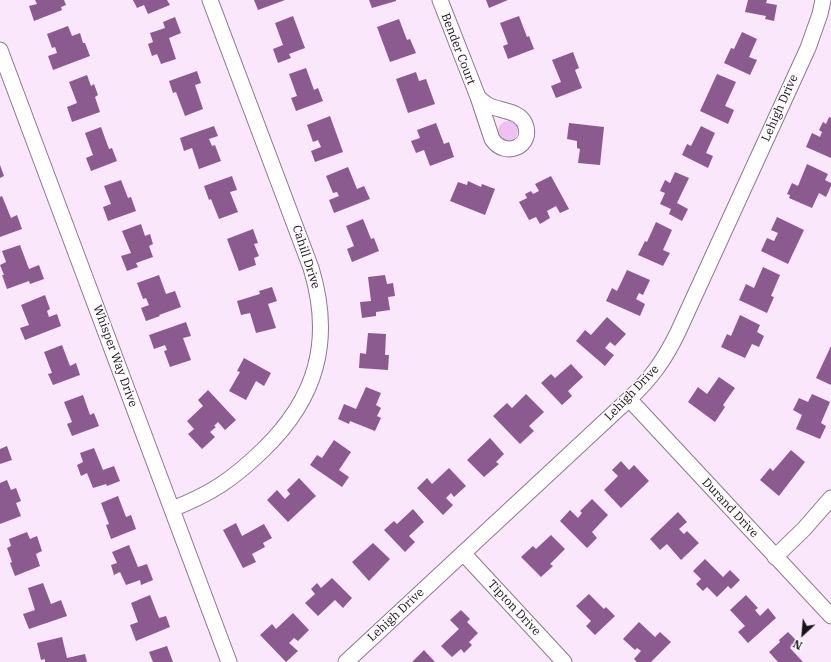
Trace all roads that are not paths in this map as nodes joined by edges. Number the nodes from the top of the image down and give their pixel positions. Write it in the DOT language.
graph roads {
  1 [pos="210,0"];
  2 [pos="440,0"];
  3 [pos="823,0"];
  4 [pos="0,50"];
  5 [pos="478,97"];
  6 [pos="629,399"];
  7 [pos="831,498"];
  8 [pos="172,509"];
  9 [pos="463,553"];
  10 [pos="775,557"];
  11 [pos="831,616"];
  12 [pos="229,662"];
  13 [pos="346,662"];
  14 [pos="564,662"];
  1 -- 8 [label="street, Cahill Drive"];
  2 -- 5 [label="street, Bender Court"];
  3 -- 6 [label="street, Lehigh Drive"];
  4 -- 8 [label="street, Whisper Way Drive"];
  6 -- 9 [label="street, Lehigh Drive"];
  6 -- 10 [label="street, Durand Drive"];
  7 -- 10 [label="street"];
  8 -- 12 [label="street, Whisper Way Drive"];
  9 -- 13 [label="street, Lehigh Drive"];
  9 -- 14 [label="street, Tipton Drive"];
  10 -- 11 [label="street, Durand Drive"];
}
